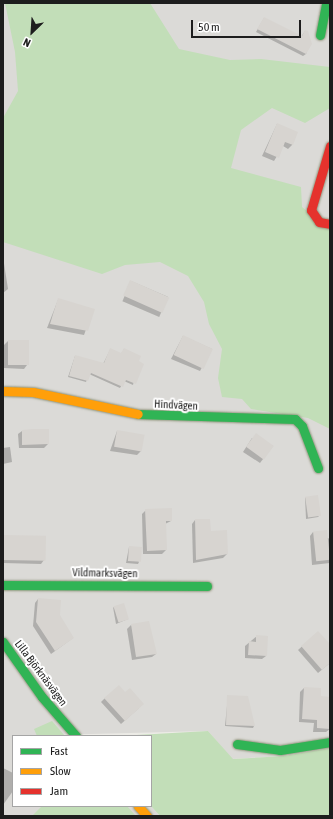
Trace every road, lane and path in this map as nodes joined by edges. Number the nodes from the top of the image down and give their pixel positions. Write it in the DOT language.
graph roads {
  1 [pos="326,3"];
  2 [pos="320,35"];
  3 [pos="330,146"];
  4 [pos="330,224"];
  5 [pos="3,391"];
  6 [pos="318,468"];
  7 [pos="3,585"];
  8 [pos="206,586"];
  9 [pos="3,642"];
  10 [pos="75,735"];
  11 [pos="330,742"];
  12 [pos="238,744"];
  13 [pos="139,807"];
  14 [pos="147,816"];
  1 -- 2 [label="street"];
  3 -- 4 [label="street"];
  5 -- 6 [label="street, Hindvägen"];
  7 -- 8 [label="street, Vildmarksvägen"];
  9 -- 10 [label="street, Lilla Björknäsvägen"];
  11 -- 12 [label="street"];
  13 -- 14 [label="street"];
}
